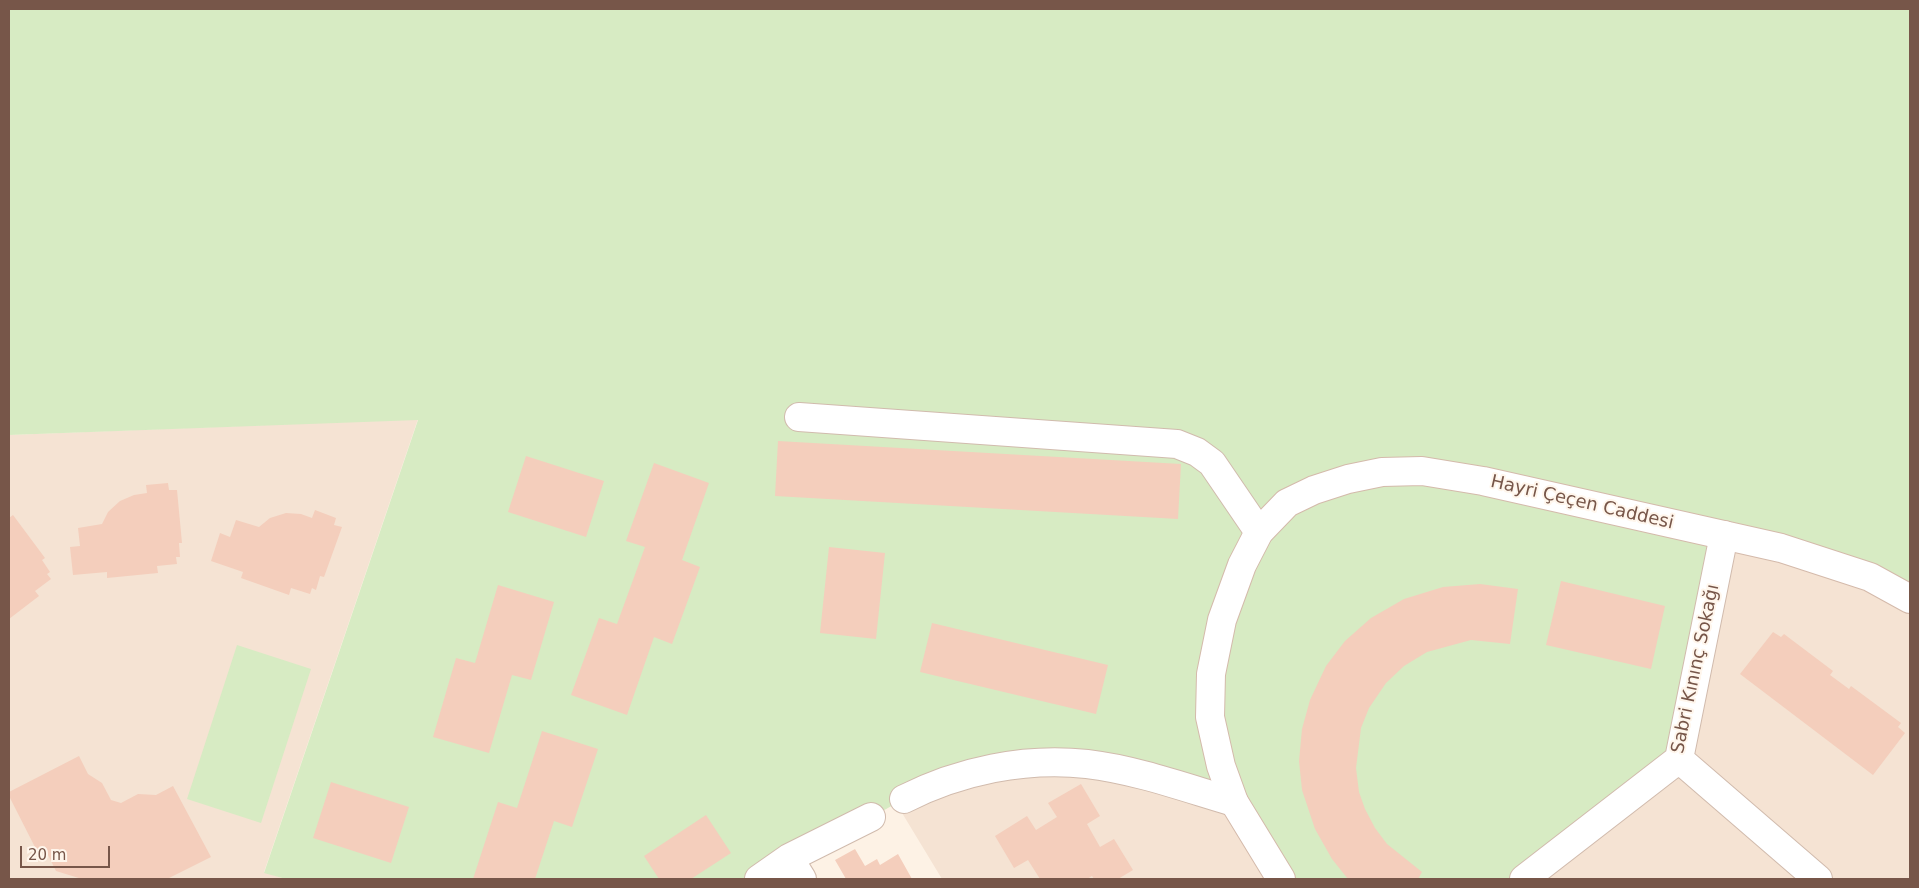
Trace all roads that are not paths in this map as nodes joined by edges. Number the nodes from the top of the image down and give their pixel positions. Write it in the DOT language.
graph roads {
  1 [pos="799,417"];
  2 [pos="1259,532"];
  3 [pos="1724,535"];
  4 [pos="1910,598"];
  5 [pos="1679,759"];
  6 [pos="904,799"];
  7 [pos="1234,802"];
  8 [pos="871,817"];
  9 [pos="796,869"];
  10 [pos="759,879"];
  11 [pos="1281,879"];
  12 [pos="1524,879"];
  13 [pos="1818,879"];
  1 -- 2 [label="street"];
  2 -- 3 [label="street, Hayri Çeçen Caddesi"];
  2 -- 7 [label="street, Hayri Çeçen Caddesi"];
  3 -- 4 [label="street, Hayri Çeçen Caddesi"];
  3 -- 5 [label="street, Sabri Kınınç Sokağı"];
  5 -- 12 [label="street, Sabri Kınınç Sokağı"];
  5 -- 13 [label="street"];
  6 -- 7 [label="street"];
  7 -- 11 [label="street, Hayri Çeçen Caddesi"];
  8 -- 9 [label="street"];
  9 -- 10 [label="street"];
}
